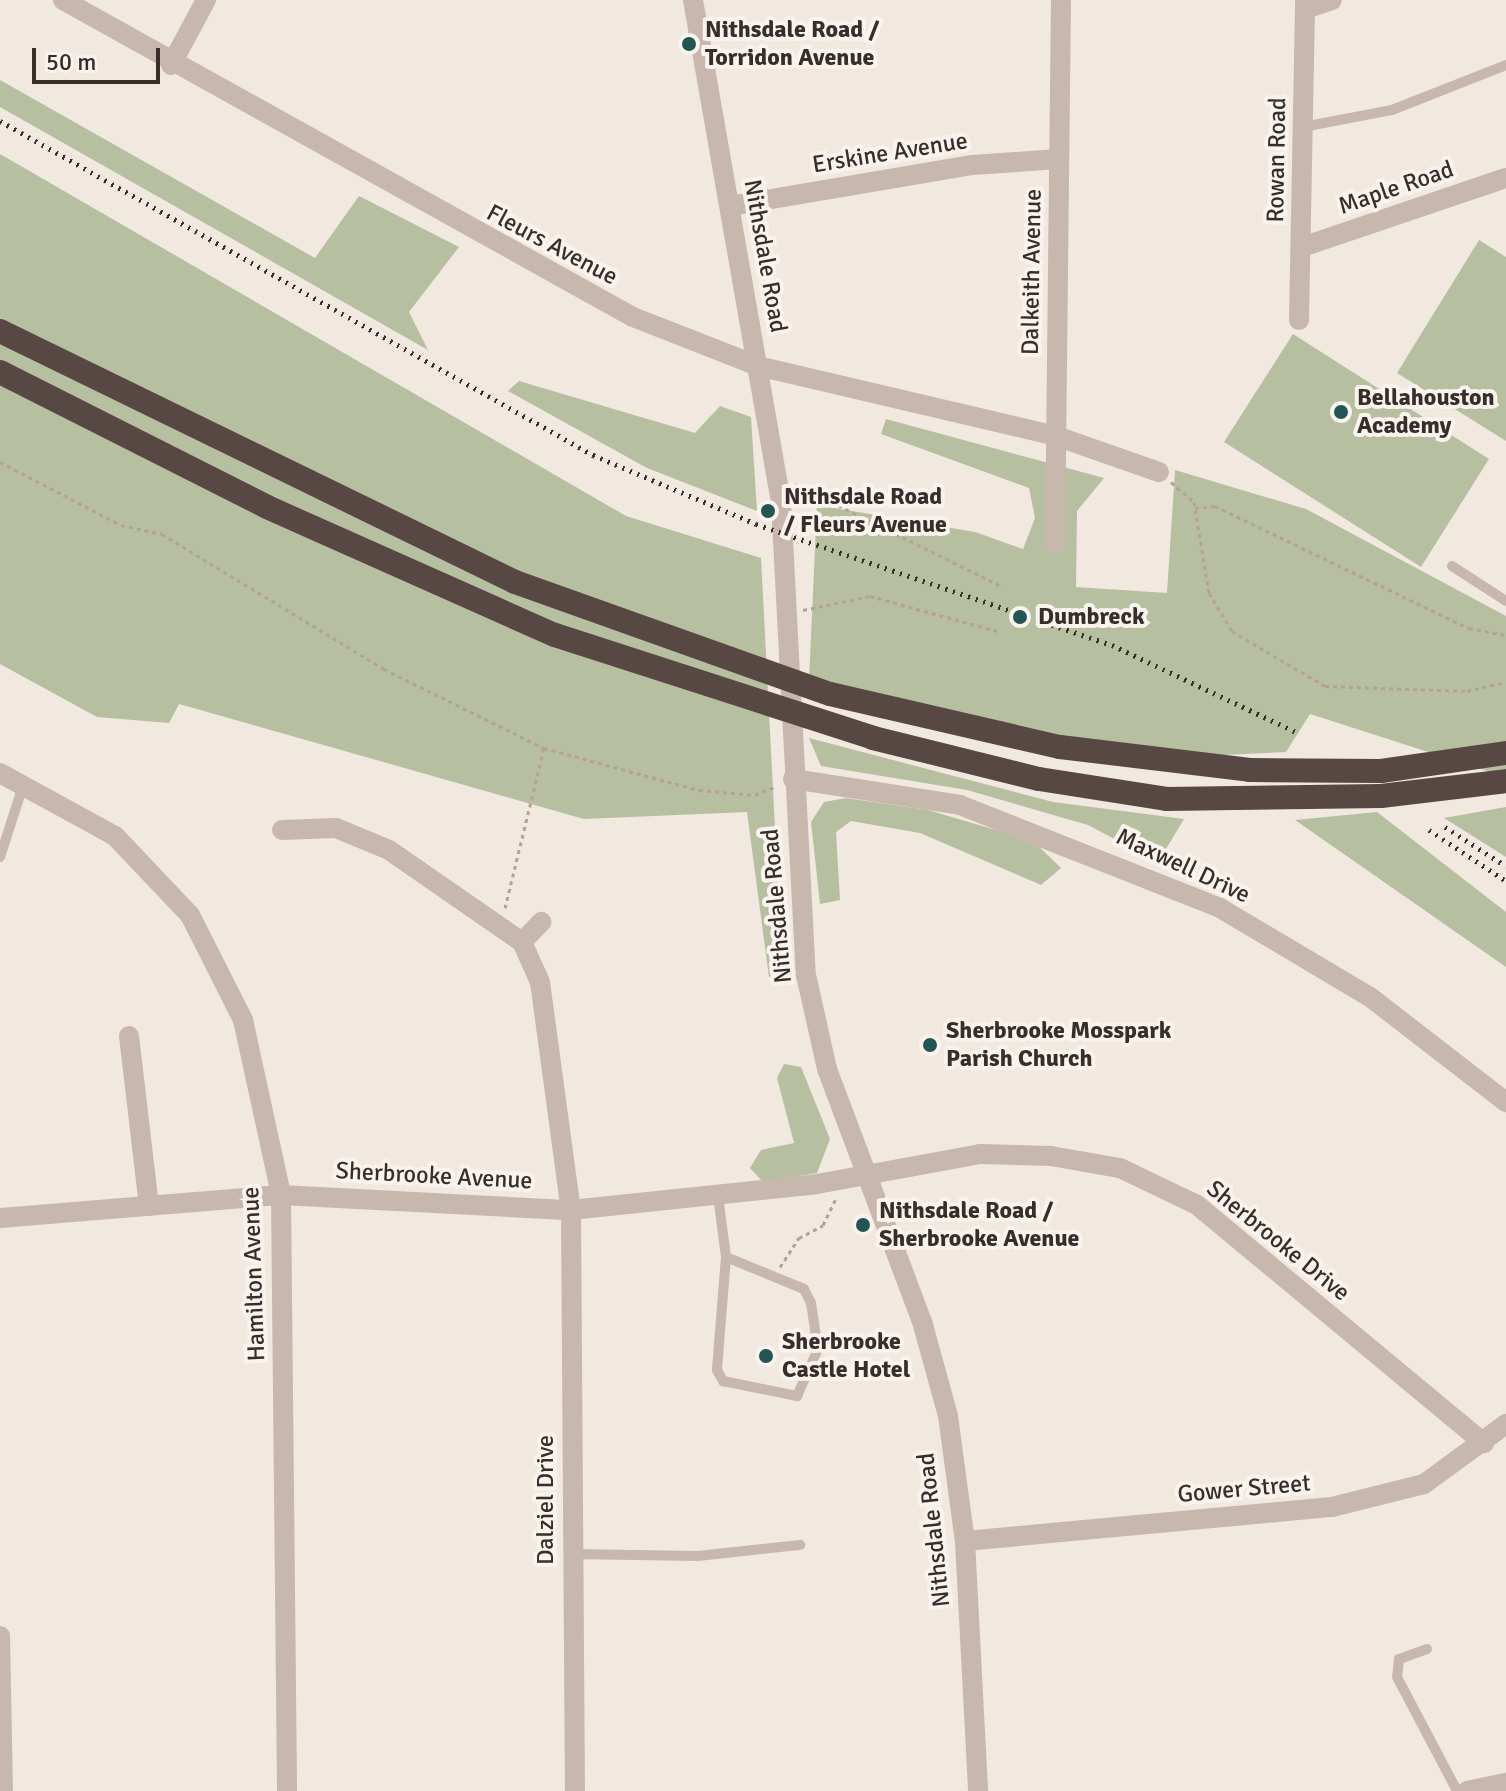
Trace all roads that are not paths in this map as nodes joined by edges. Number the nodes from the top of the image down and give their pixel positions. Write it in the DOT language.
graph roads {
  1 [pos="63,0"];
  2 [pos="206,0"];
  3 [pos="693,0"];
  4 [pos="1061,0"];
  5 [pos="1332,0"];
  6 [pos="1305,4"];
  7 [pos="171,65"];
  8 [pos="1506,65"];
  9 [pos="1303,127"];
  10 [pos="1059,159"];
  11 [pos="1506,178"];
  12 [pos="730,206"];
  13 [pos="1302,247"];
  14 [pos="0,315"];
  15 [pos="1299,320"];
  16 [pos="0,331"];
  17 [pos="758,366"];
  18 [pos="0,372"];
  19 [pos="0,386"];
  20 [pos="1056,436"];
  21 [pos="132,441"];
  22 [pos="1159,472"];
  23 [pos="1055,544"];
  24 [pos="1452,566"];
  25 [pos="515,582"];
  26 [pos="1506,601"];
  27 [pos="1506,753"];
  28 [pos="0,773"];
  29 [pos="793,779"];
  30 [pos="1506,781"];
  31 [pos="23,786"];
  32 [pos="282,830"];
  33 [pos="0,857"];
  34 [pos="541,922"];
  35 [pos="522,942"];
  36 [pos="129,1036"];
  37 [pos="1506,1102"];
  38 [pos="864,1174"];
  39 [pos="281,1195"];
  40 [pos="718,1196"];
  41 [pos="149,1206"];
  42 [pos="571,1210"];
  43 [pos="0,1218"];
  44 [pos="726,1257"];
  45 [pos="1506,1424"];
  46 [pos="1484,1443"];
  47 [pos="965,1541"];
  48 [pos="800,1545"];
  49 [pos="572,1554"];
  50 [pos="0,1636"];
  51 [pos="1427,1649"];
  52 [pos="1506,1783"];
  53 [pos="3,1791"];
  54 [pos="287,1791"];
  55 [pos="575,1791"];
  56 [pos="978,1791"];
  57 [pos="1457,1791"];
  58 [pos="1467,1791"];
  1 -- 7 [label="street, Fleurs Avenue"];
  2 -- 7 [label="street"];
  3 -- 12 [label="street, Nithsdale Road"];
  4 -- 10 [label="street, Dalkeith Avenue"];
  5 -- 6 [label="street"];
  6 -- 9 [label="street, Rowan Road"];
  7 -- 17 [label="street, Fleurs Avenue"];
  8 -- 9 [label="lane"];
  9 -- 13 [label="street, Rowan Road"];
  10 -- 12 [label="street, Erskine Avenue"];
  10 -- 20 [label="street, Dalkeith Avenue"];
  11 -- 13 [label="street, Maple Road"];
  12 -- 17 [label="street, Nithsdale Road"];
  13 -- 15 [label="street, Rowan Road"];
  14 -- 25 [label="highway"];
  16 -- 25 [label="highway"];
  17 -- 20 [label="street, Fleurs Avenue"];
  17 -- 29 [label="street, Nithsdale Road"];
  18 -- 21 [label="highway"];
  19 -- 21 [label="highway"];
  20 -- 22 [label="street, Fleurs Avenue"];
  20 -- 23 [label="street, Dalkeith Avenue"];
  21 -- 30 [label="highway"];
  24 -- 26 [label="lane"];
  25 -- 27 [label="highway"];
  28 -- 31 [label="street, Hamilton Avenue"];
  29 -- 37 [label="street, Maxwell Drive"];
  29 -- 38 [label="street, Nithsdale Road"];
  31 -- 33 [label="lane"];
  31 -- 39 [label="street, Hamilton Avenue"];
  32 -- 35 [label="street"];
  34 -- 35 [label="street"];
  35 -- 42 [label="street, Dalziel Drive"];
  36 -- 41 [label="street"];
  38 -- 40 [label="street, Sherbrooke Avenue"];
  38 -- 46 [label="street, Sherbrooke Drive"];
  38 -- 47 [label="street, Nithsdale Road"];
  39 -- 41 [label="street, Sherbrooke Avenue"];
  39 -- 42 [label="street, Sherbrooke Avenue"];
  39 -- 54 [label="street, Hamilton Avenue"];
  40 -- 42 [label="street, Sherbrooke Avenue"];
  40 -- 44 [label="lane"];
  41 -- 43 [label="street, Sherbrooke Avenue"];
  42 -- 49 [label="street, Dalziel Drive"];
  44 -- 44 [label="lane"];
  45 -- 46 [label="street, Gower Street"];
  46 -- 47 [label="street, Gower Street"];
  47 -- 56 [label="street, Nithsdale Road"];
  48 -- 49 [label="lane"];
  49 -- 55 [label="street, Dalziel Drive"];
  50 -- 53 [label="street"];
  51 -- 57 [label="lane"];
  52 -- 58 [label="street"];
}
